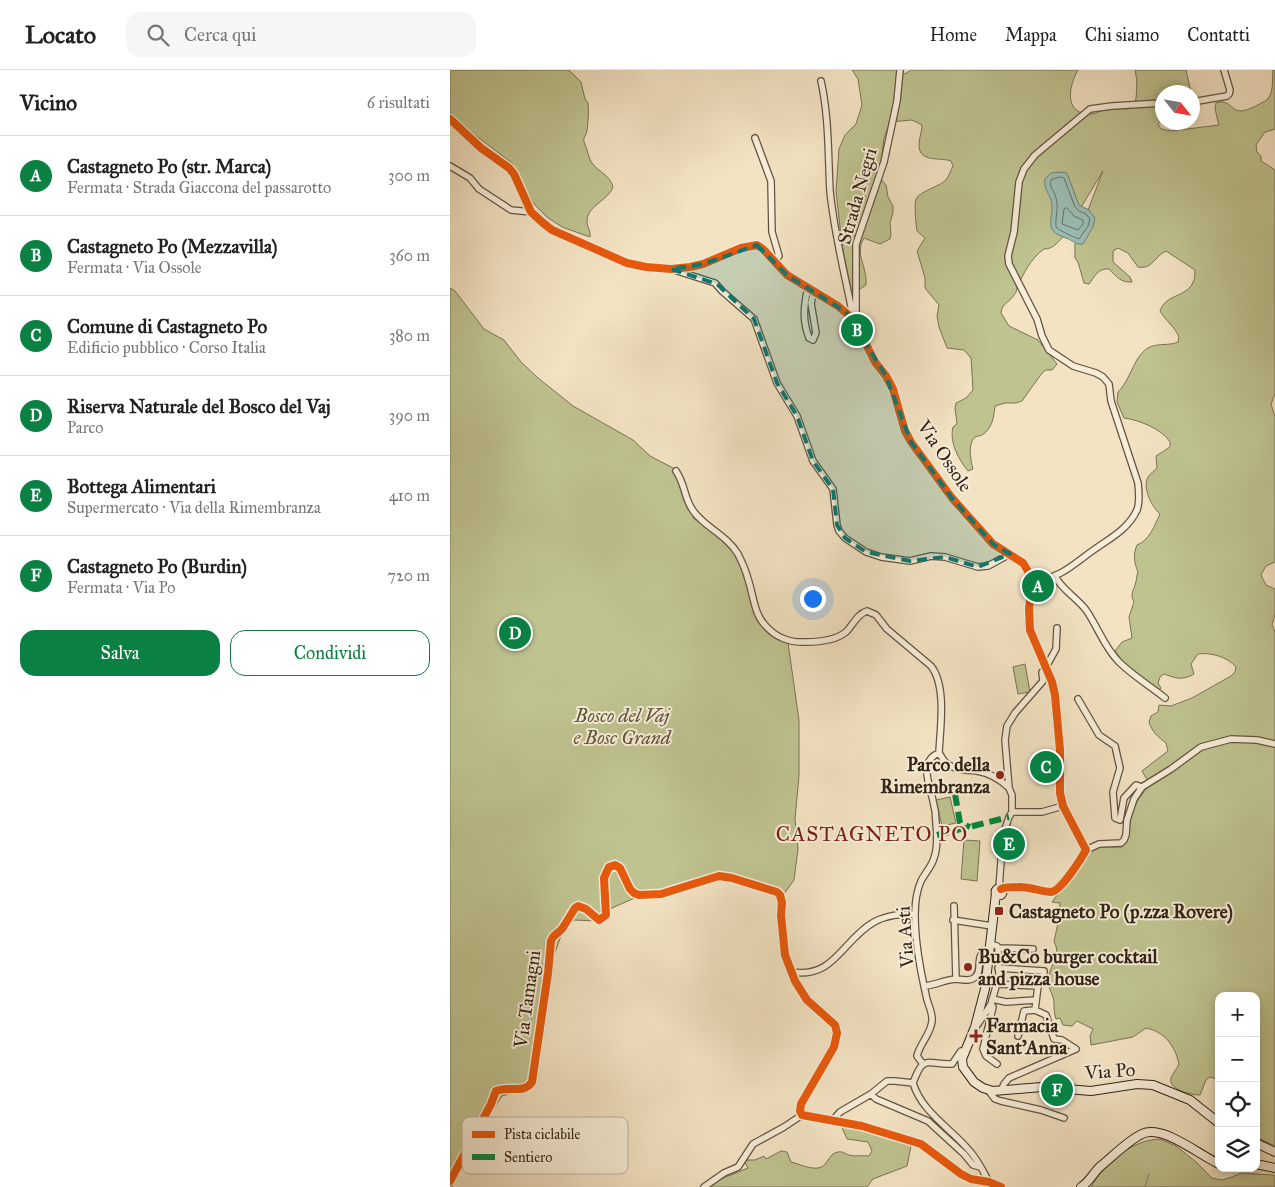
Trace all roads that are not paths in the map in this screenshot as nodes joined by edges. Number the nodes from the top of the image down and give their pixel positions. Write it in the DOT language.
graph roads {
  1 [pos="900,70"];
  2 [pos="904,70"];
  3 [pos="1224,70"];
  4 [pos="899,78"];
  5 [pos="821,81"];
  6 [pos="1200,101"];
  7 [pos="1155,104"];
  8 [pos="450,119"];
  9 [pos="755,138"];
  10 [pos="450,166"];
  11 [pos="531,212"];
  12 [pos="774,261"];
  13 [pos="671,269"];
  14 [pos="811,289"];
  15 [pos="854,321"];
  16 [pos="676,471"];
  17 [pos="1010,554"];
  18 [pos="1055,576"];
  19 [pos="1031,581"];
  20 [pos="1057,628"];
  21 [pos="1046,668"];
  22 [pos="1165,698"];
  23 [pos="1078,699"];
  24 [pos="1275,744"];
  25 [pos="939,753"];
  26 [pos="1142,787"];
  27 [pos="1009,788"];
  28 [pos="1063,806"];
  29 [pos="1012,812"];
  30 [pos="1086,850"];
  31 [pos="1000,892"];
  32 [pos="954,906"];
  33 [pos="915,914"];
  34 [pos="954,920"];
  35 [pos="992,926"];
  36 [pos="992,947"];
  37 [pos="1033,949"];
  38 [pos="998,968"];
  39 [pos="791,972"];
  40 [pos="956,979"];
  41 [pos="996,984"];
  42 [pos="925,986"];
  43 [pos="1038,986"];
  44 [pos="1036,1000"];
  45 [pos="992,1002"];
  46 [pos="1035,1010"];
  47 [pos="975,1027"];
  48 [pos="1018,1036"];
  49 [pos="965,1052"];
  50 [pos="923,1064"];
  51 [pos="996,1064"];
  52 [pos="913,1083"];
  53 [pos="994,1091"];
  54 [pos="870,1094"];
  55 [pos="802,1115"];
  56 [pos="484,1117"];
  57 [pos="1064,1118"];
  58 [pos="833,1120"];
  59 [pos="1215,1120"];
  60 [pos="1260,1145"];
  61 [pos="1275,1152"];
  62 [pos="462,1158"];
  63 [pos="1215,1162"];
  64 [pos="1260,1165"];
  65 [pos="980,1167"];
  66 [pos="1275,1168"];
  67 [pos="450,1181"];
  68 [pos="989,1182"];
  69 [pos="704,1187"];
  70 [pos="1001,1187"];
  71 [pos="1081,1187"];
  1 -- 4 [label="street, Strada Negri"];
  2 -- 4 [label="street, Strada Negri"];
  3 -- 6 [label="street"];
  4 -- 15 [label="street, Strada Negri"];
  5 -- 15 [label="street"];
  7 -- 18 [label="street"];
  8 -- 11 [label="street"];
  9 -- 12 [label="street"];
  10 -- 11 [label="street"];
  11 -- 13 [label="street"];
  12 -- 13 [label="street, Via Ossole"];
  12 -- 14 [label="street, Via Ossole"];
  13 -- 17 [label="street"];
  14 -- 14 [label="street"];
  14 -- 15 [label="street, Via Ossole"];
  15 -- 17 [label="street, Via Ossole"];
  16 -- 25 [label="street"];
  17 -- 19 [label="street, Via Ossole"];
  18 -- 19 [label="street"];
  18 -- 22 [label="street"];
  19 -- 21 [label="street"];
  20 -- 21 [label="street"];
  21 -- 27 [label="street"];
  21 -- 28 [label="street"];
  23 -- 26 [label="street"];
  24 -- 26 [label="street"];
  25 -- 27 [label="street"];
  25 -- 33 [label="street, Via Asti"];
  26 -- 30 [label="street"];
  27 -- 29 [label="street"];
  28 -- 29 [label="street"];
  28 -- 30 [label="street"];
  29 -- 31 [label="street"];
  30 -- 31 [label="street"];
  31 -- 35 [label="street"];
  32 -- 34 [label="street"];
  33 -- 39 [label="street"];
  33 -- 42 [label="street, Via Asti"];
  34 -- 35 [label="street"];
  34 -- 40 [label="street"];
  35 -- 36 [label="street"];
  36 -- 37 [label="street"];
  36 -- 38 [label="street"];
  36 -- 40 [label="street"];
  36 -- 47 [label="street"];
  38 -- 41 [label="street"];
  38 -- 43 [label="street"];
  39 -- 55 [label="street"];
  39 -- 56 [label="street, Via Tamagni"];
  40 -- 42 [label="street"];
  41 -- 43 [label="street"];
  41 -- 45 [label="street"];
  42 -- 50 [label="street, Via Asti"];
  43 -- 44 [label="street"];
  44 -- 45 [label="street"];
  44 -- 46 [label="street"];
  45 -- 47 [label="street"];
  45 -- 51 [label="street"];
  46 -- 48 [label="street"];
  46 -- 53 [label="street"];
  47 -- 49 [label="street"];
  49 -- 50 [label="street"];
  49 -- 53 [label="street"];
  50 -- 52 [label="street"];
  52 -- 54 [label="street"];
  52 -- 65 [label="street"];
  53 -- 57 [label="street"];
  53 -- 59 [label="street, Via Po"];
  54 -- 58 [label="street"];
  54 -- 65 [label="street"];
  55 -- 58 [label="street"];
  55 -- 69 [label="street"];
  58 -- 68 [label="street"];
  60 -- 61 [label="street"];
  62 -- 67 [label="street, Via Tamagni"];
  63 -- 71 [label="street"];
  64 -- 66 [label="street"];
  65 -- 68 [label="street"];
  68 -- 70 [label="street"];
}
